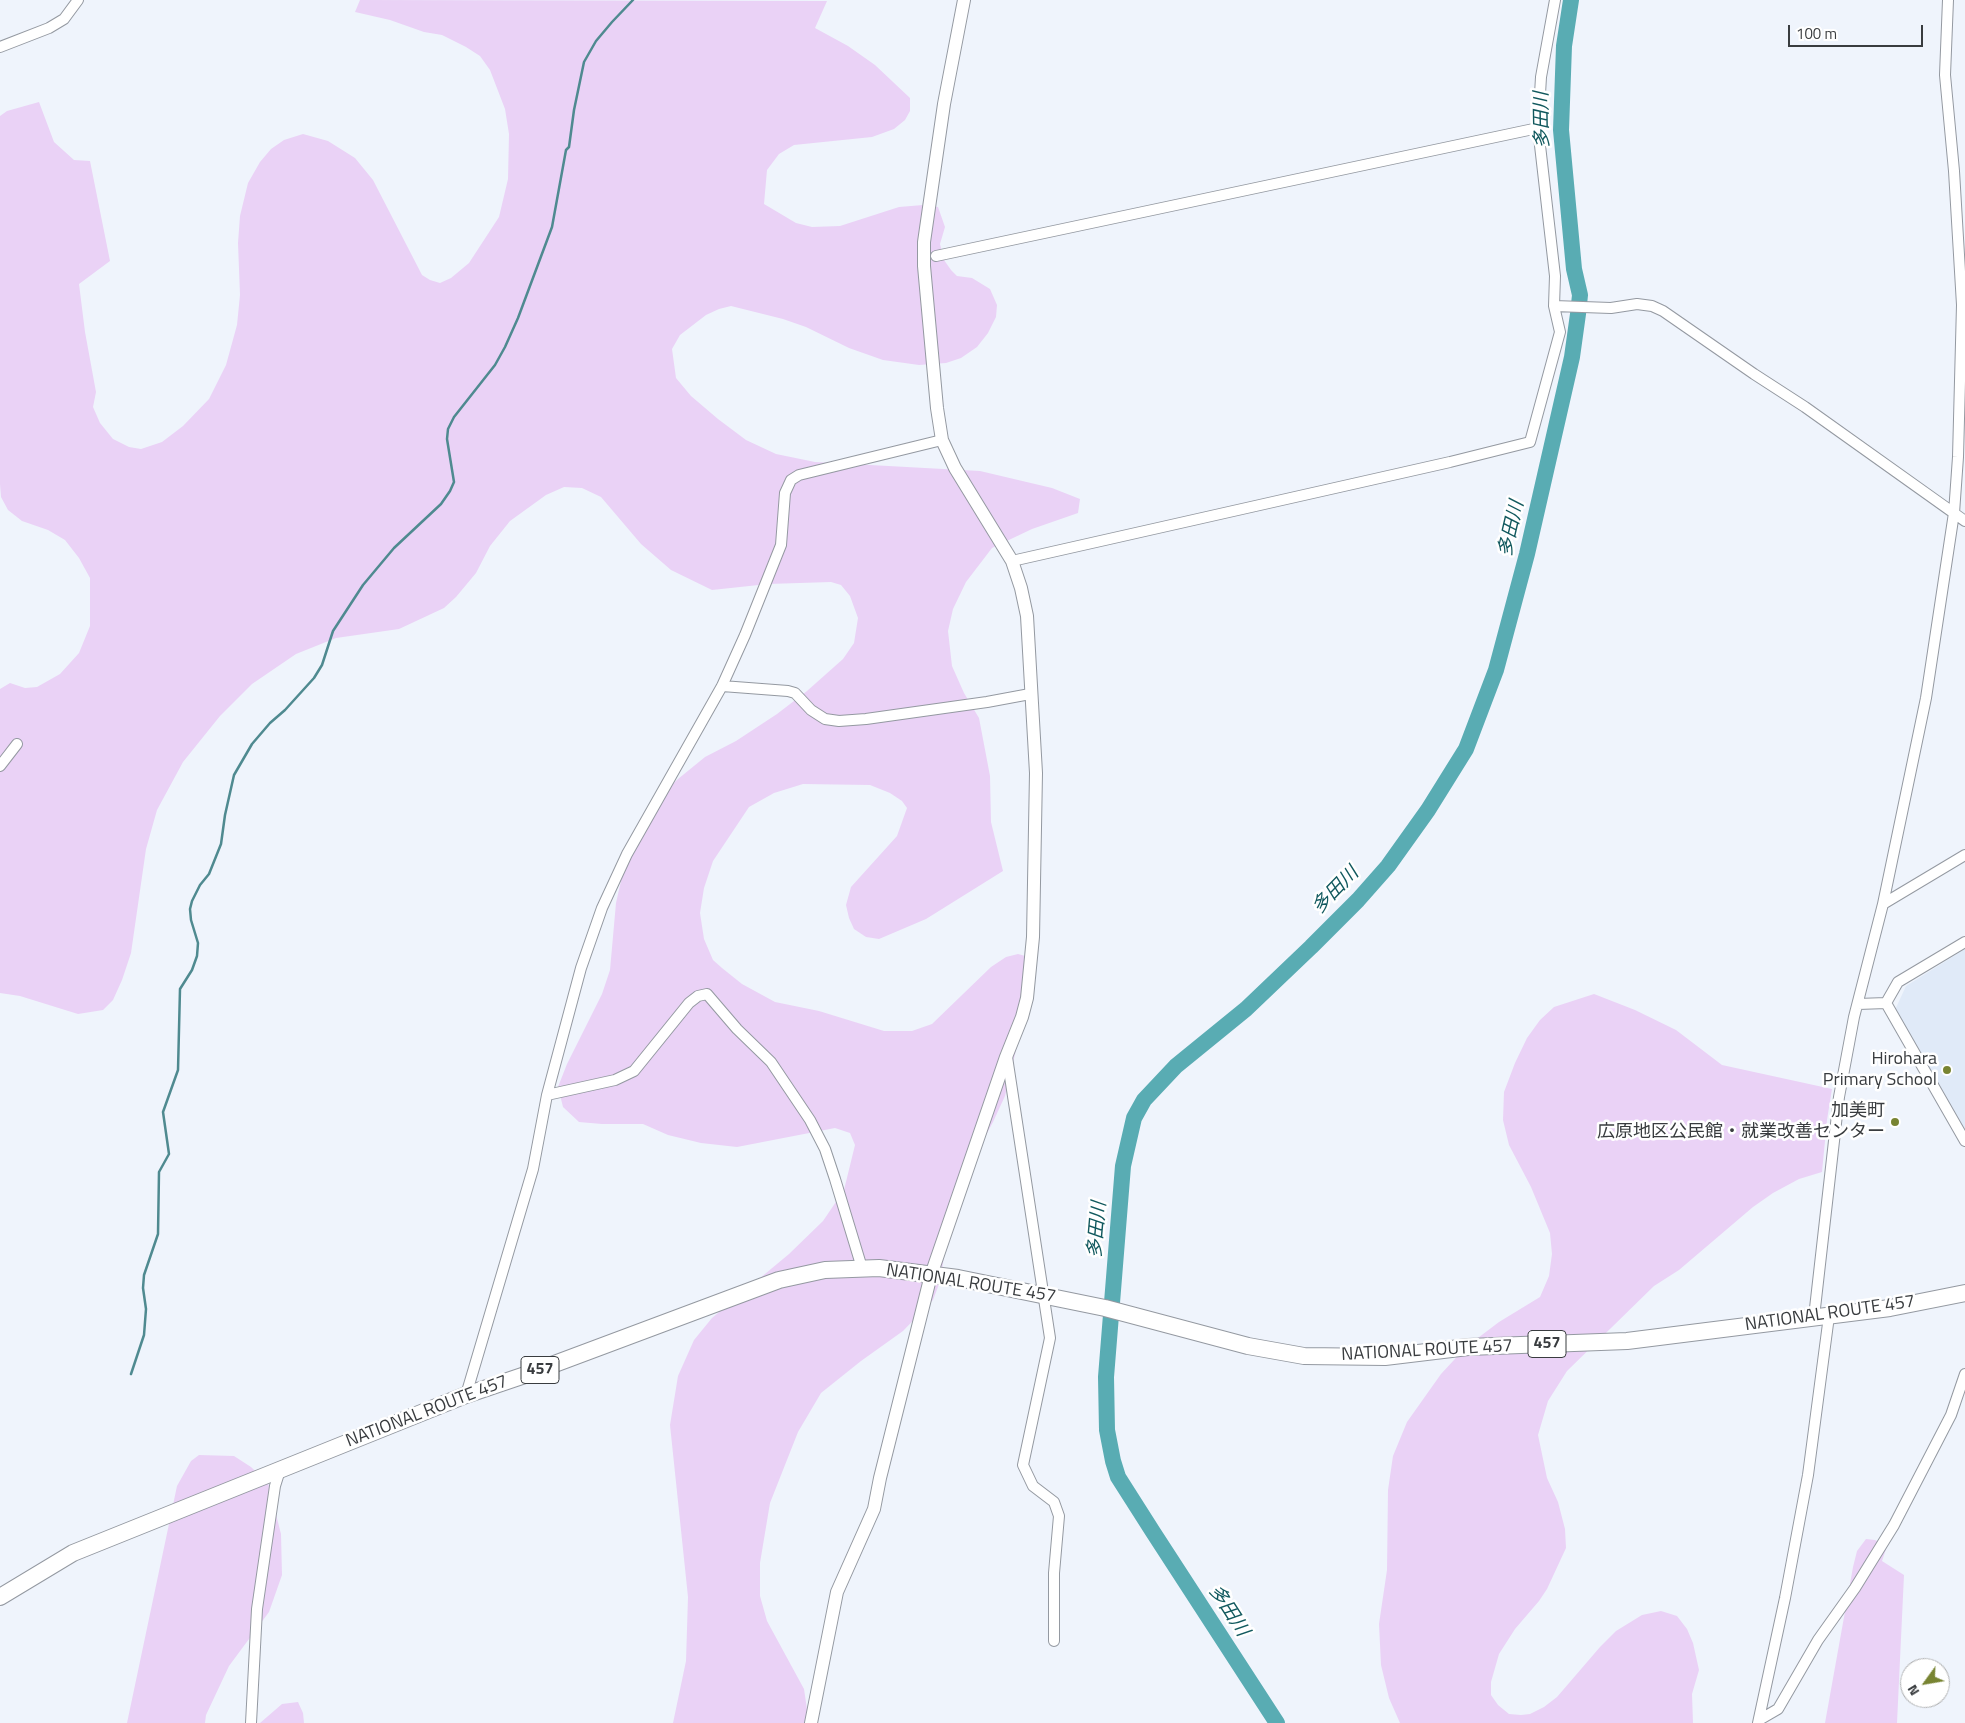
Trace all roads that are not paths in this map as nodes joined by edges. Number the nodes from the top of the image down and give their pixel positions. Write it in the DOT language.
graph roads {
  1 [pos="78,0"];
  2 [pos="964,0"];
  3 [pos="1555,0"];
  4 [pos="1948,0"];
  5 [pos="0,47"];
  6 [pos="1538,128"];
  7 [pos="936,256"];
  8 [pos="1554,306"];
  9 [pos="942,440"];
  10 [pos="1954,513"];
  11 [pos="1965,521"];
  12 [pos="1012,561"];
  13 [pos="722,686"];
  14 [pos="1030,694"];
  15 [pos="17,744"];
  16 [pos="0,766"];
  17 [pos="1965,855"];
  18 [pos="1883,904"];
  19 [pos="1965,942"];
  20 [pos="1886,1003"];
  21 [pos="1858,1004"];
  22 [pos="1006,1057"];
  23 [pos="546,1095"];
  24 [pos="1965,1141"];
  25 [pos="862,1268"];
  26 [pos="931,1275"];
  27 [pos="1965,1293"];
  28 [pos="1043,1295"];
  29 [pos="1821,1317"];
  30 [pos="1965,1374"];
  31 [pos="466,1395"];
  32 [pos="280,1470"];
  33 [pos="0,1597"];
  34 [pos="1054,1641"];
  35 [pos="1759,1721"];
  36 [pos="251,1723"];
  37 [pos="810,1723"];
  1 -- 5 [label="street"];
  2 -- 9 [label="street"];
  3 -- 6 [label="street"];
  4 -- 10 [label="street"];
  6 -- 7 [label="street"];
  6 -- 8 [label="street"];
  8 -- 10 [label="street"];
  8 -- 12 [label="street"];
  9 -- 12 [label="street"];
  9 -- 13 [label="street"];
  10 -- 11 [label="street"];
  10 -- 18 [label="street"];
  12 -- 14 [label="street"];
  13 -- 14 [label="street"];
  13 -- 23 [label="street"];
  14 -- 22 [label="street"];
  15 -- 16 [label="street"];
  17 -- 18 [label="street"];
  18 -- 21 [label="street"];
  19 -- 20 [label="street"];
  20 -- 21 [label="street"];
  20 -- 24 [label="street"];
  21 -- 29 [label="street"];
  22 -- 26 [label="street"];
  22 -- 28 [label="street"];
  23 -- 25 [label="street"];
  23 -- 31 [label="street"];
  25 -- 26 [label="highway, NATIONAL ROUTE 457 / 457"];
  25 -- 31 [label="highway, NATIONAL ROUTE 457 / 457"];
  26 -- 28 [label="highway, NATIONAL ROUTE 457 / 457"];
  26 -- 37 [label="street"];
  27 -- 29 [label="highway, NATIONAL ROUTE 457 / 457"];
  28 -- 29 [label="highway, NATIONAL ROUTE 457 / 457"];
  28 -- 34 [label="street"];
  29 -- 35 [label="street"];
  30 -- 35 [label="street"];
  31 -- 32 [label="highway, NATIONAL ROUTE 457 / 457"];
  32 -- 33 [label="highway, NATIONAL ROUTE 457 / 457"];
  32 -- 36 [label="street"];
}
